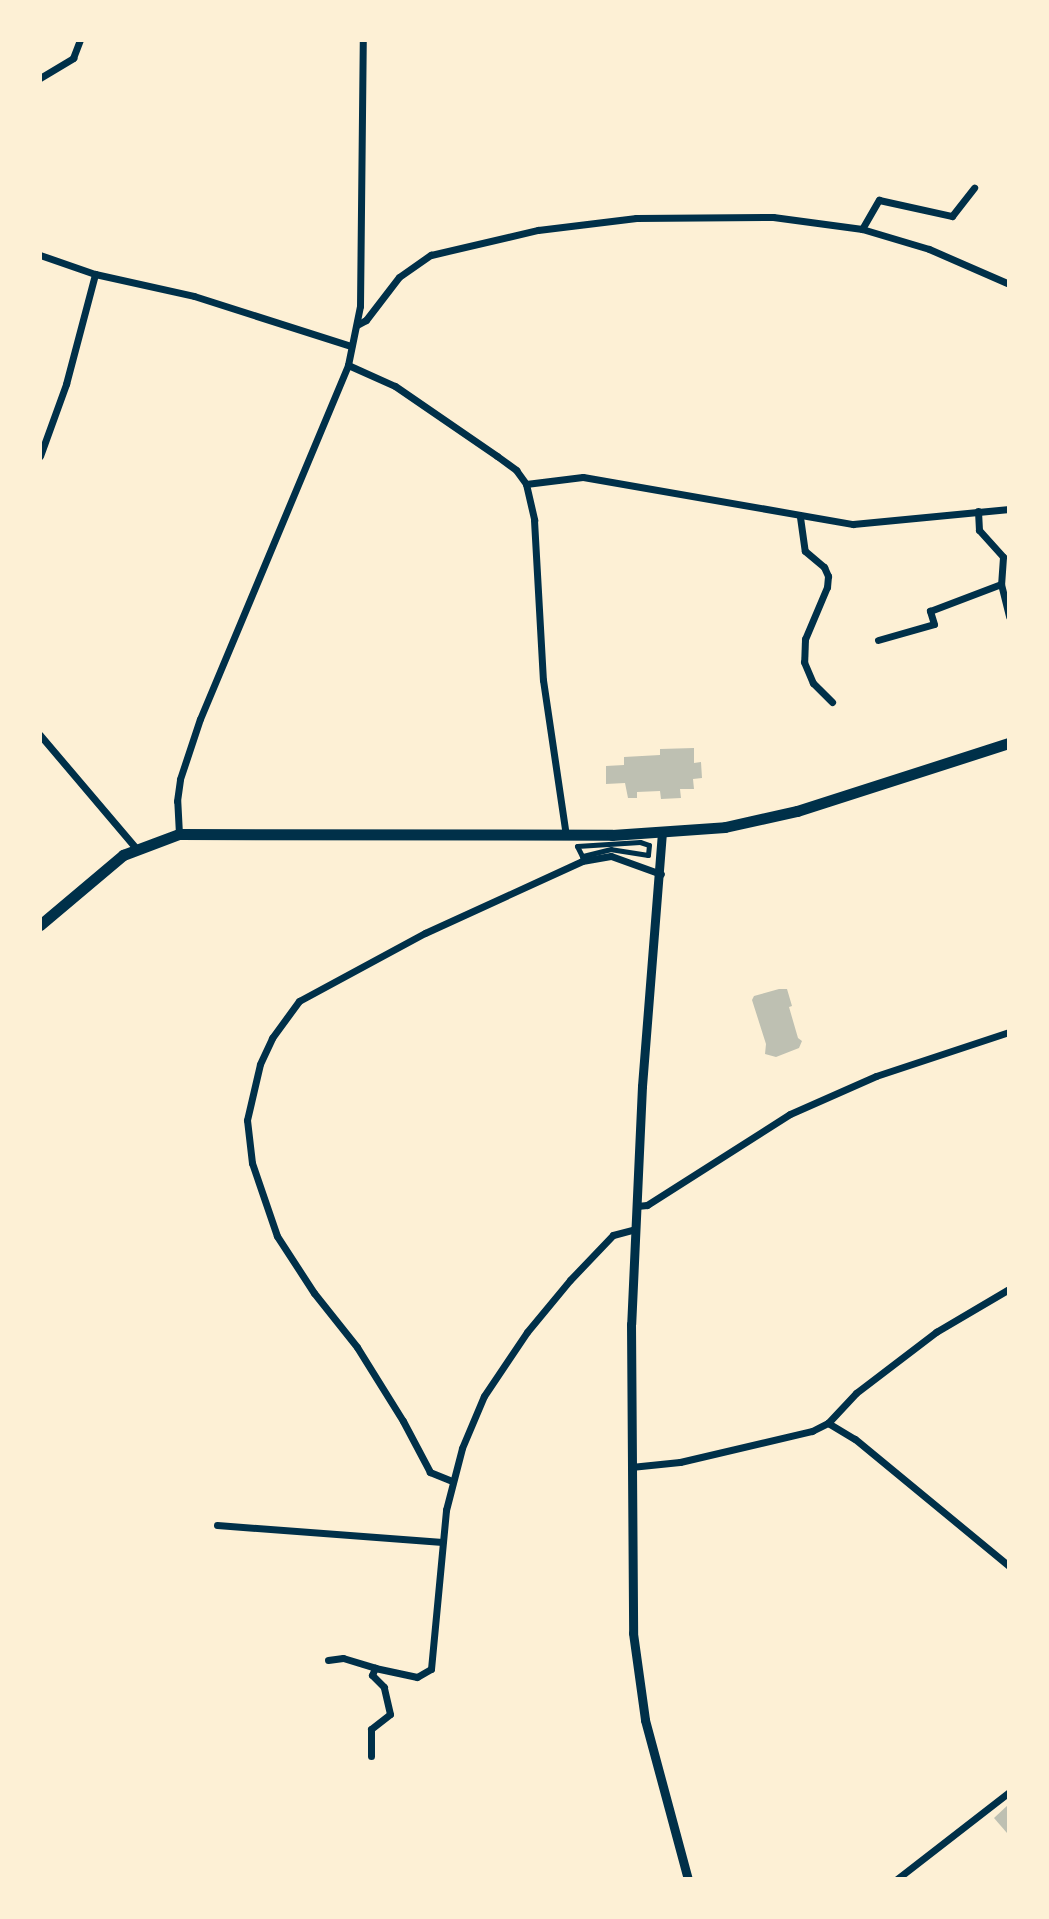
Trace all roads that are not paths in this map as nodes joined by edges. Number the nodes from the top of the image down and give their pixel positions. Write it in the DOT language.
graph roads {
  1 [pos="80,40"];
  2 [pos="363,40"];
  3 [pos="40,78"];
  4 [pos="974,188"];
  5 [pos="862,229"];
  6 [pos="40,255"];
  7 [pos="95,274"];
  8 [pos="1009,284"];
  9 [pos="357,325"];
  10 [pos="351,346"];
  11 [pos="348,365"];
  12 [pos="40,456"];
  13 [pos="526,484"];
  14 [pos="1009,509"];
  15 [pos="978,511"];
  16 [pos="800,517"];
  17 [pos="1001,584"];
  18 [pos="1009,617"];
  19 [pos="878,640"];
  20 [pos="832,702"];
  21 [pos="40,735"];
  22 [pos="1009,743"];
  23 [pos="662,832"];
  24 [pos="179,834"];
  25 [pos="566,835"];
  26 [pos="578,843"];
  27 [pos="136,848"];
  28 [pos="661,874"];
  29 [pos="40,925"];
  30 [pos="1009,1032"];
  31 [pos="637,1206"];
  32 [pos="635,1229"];
  33 [pos="1009,1289"];
  34 [pos="828,1423"];
  35 [pos="631,1467"];
  36 [pos="452,1481"];
  37 [pos="217,1525"];
  38 [pos="442,1542"];
  39 [pos="1009,1566"];
  40 [pos="328,1660"];
  41 [pos="375,1668"];
  42 [pos="371,1756"];
  43 [pos="1009,1792"];
  44 [pos="688,1879"];
  45 [pos="897,1879"];
  1 -- 3 [label="street"];
  2 -- 9 [label="street"];
  4 -- 5 [label="street"];
  5 -- 8 [label="street"];
  5 -- 9 [label="street"];
  6 -- 7 [label="street"];
  7 -- 10 [label="street"];
  7 -- 12 [label="street"];
  9 -- 10 [label="street"];
  10 -- 11 [label="street"];
  11 -- 13 [label="street"];
  11 -- 24 [label="street"];
  13 -- 16 [label="street"];
  13 -- 25 [label="street"];
  14 -- 15 [label="street"];
  15 -- 16 [label="street"];
  15 -- 17 [label="street"];
  16 -- 20 [label="street"];
  17 -- 18 [label="street"];
  17 -- 19 [label="street"];
  21 -- 27 [label="street"];
  22 -- 23 [label="highway"];
  23 -- 25 [label="highway"];
  23 -- 28 [label="street"];
  24 -- 25 [label="highway"];
  24 -- 27 [label="highway"];
  26 -- 26 [label="street"];
  27 -- 29 [label="highway"];
  28 -- 31 [label="street"];
  28 -- 36 [label="street"];
  30 -- 31 [label="street"];
  31 -- 32 [label="street"];
  32 -- 35 [label="street"];
  32 -- 36 [label="street"];
  33 -- 34 [label="street"];
  34 -- 35 [label="street"];
  34 -- 39 [label="street"];
  35 -- 44 [label="street"];
  36 -- 38 [label="street"];
  37 -- 38 [label="street"];
  38 -- 41 [label="street"];
  40 -- 41 [label="street"];
  41 -- 42 [label="street"];
  43 -- 45 [label="street"];
}
